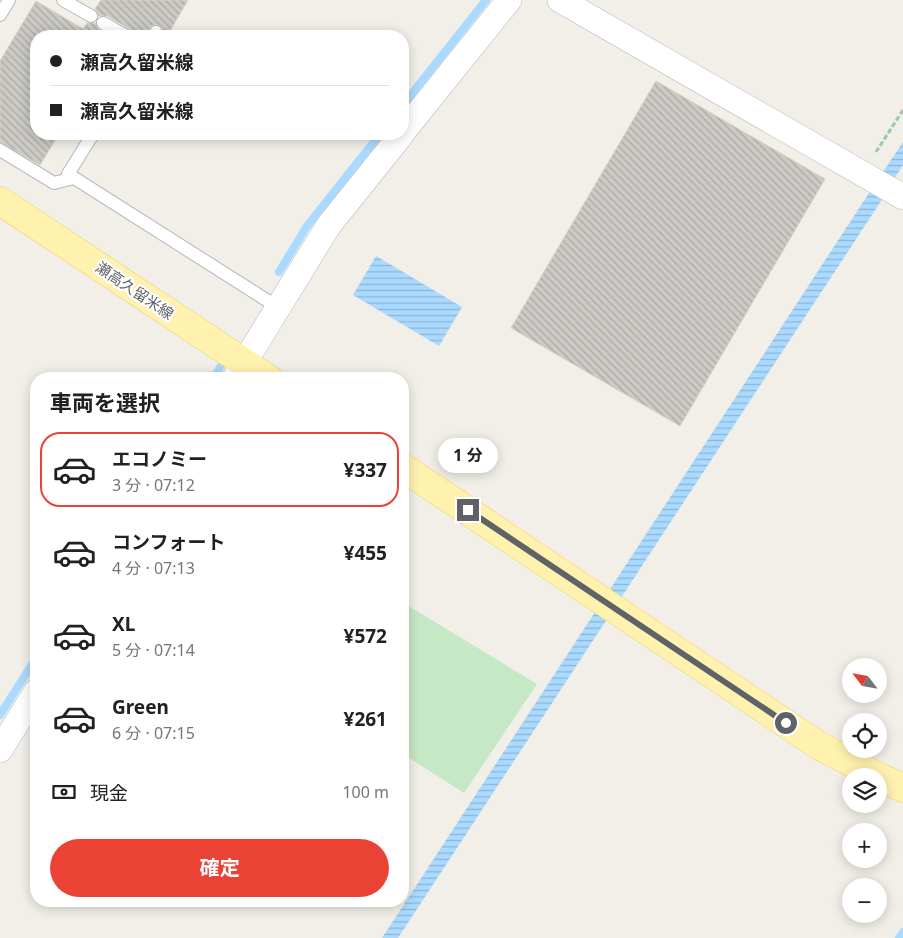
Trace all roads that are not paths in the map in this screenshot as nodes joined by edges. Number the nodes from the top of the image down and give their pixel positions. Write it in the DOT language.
graph roads {
  1 [pos="9,0"];
  2 [pos="63,0"];
  3 [pos="509,0"];
  4 [pos="560,0"];
  5 [pos="0,15"];
  6 [pos="91,16"];
  7 [pos="103,23"];
  8 [pos="115,30"];
  9 [pos="409,125"];
  10 [pos="89,140"];
  11 [pos="397,140"];
  12 [pos="0,150"];
  13 [pos="74,178"];
  14 [pos="884,186"];
  15 [pos="0,201"];
  16 [pos="279,308"];
  17 [pos="240,371"];
  18 [pos="409,472"];
  19 [pos="30,702"];
  20 [pos="0,750"];
  21 [pos="861,768"];
  22 [pos="887,781"];
  23 [pos="903,788"];
  1 -- 5 [label="lane"];
  2 -- 6 [label="lane"];
  3 -- 9 [label="street"];
  4 -- 14 [label="street"];
  7 -- 8 [label="lane"];
  10 -- 13 [label="lane"];
  11 -- 16 [label="street"];
  12 -- 13 [label="lane"];
  13 -- 16 [label="lane"];
  15 -- 17 [label="main road, 瀬高久留米線"];
  16 -- 17 [label="street"];
  18 -- 21 [label="main road"];
  19 -- 20 [label="street"];
  22 -- 23 [label="main road"];
}
